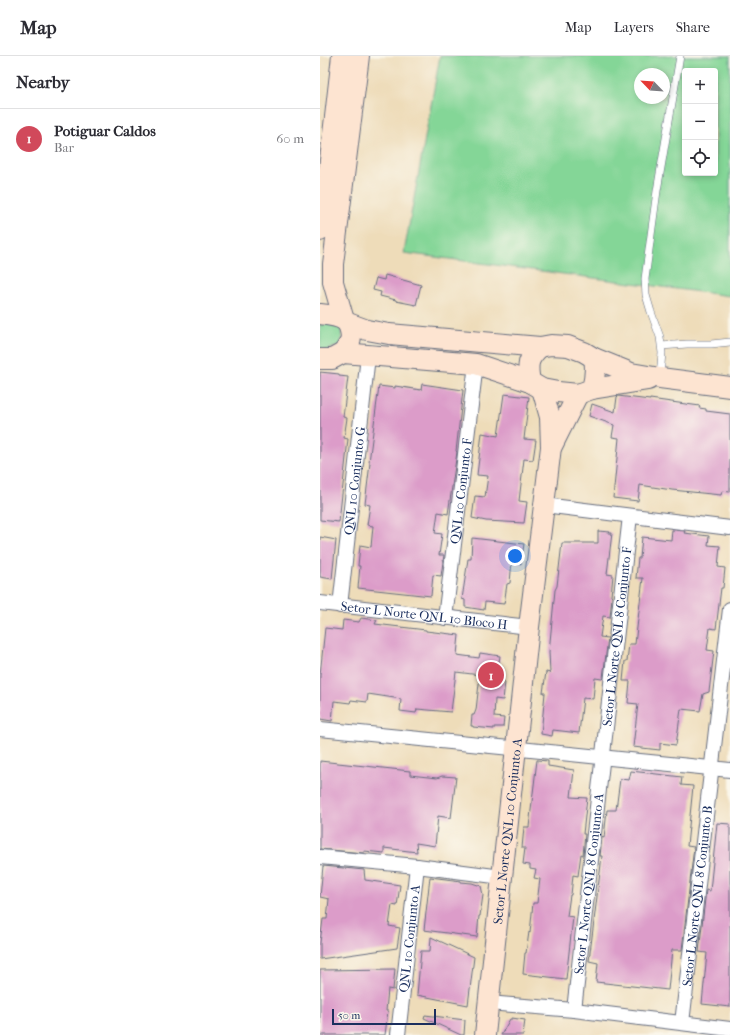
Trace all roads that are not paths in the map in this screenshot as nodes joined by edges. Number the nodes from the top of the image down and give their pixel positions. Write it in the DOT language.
graph roads {
  1 [pos="342,56"];
  2 [pos="359,56"];
  3 [pos="680,56"];
  4 [pos="320,231"];
  5 [pos="320,314"];
  6 [pos="346,322"];
  7 [pos="730,342"];
  8 [pos="661,346"];
  9 [pos="540,347"];
  10 [pos="343,353"];
  11 [pos="368,356"];
  12 [pos="594,358"];
  13 [pos="320,359"];
  14 [pos="476,364"];
  15 [pos="660,378"];
  16 [pos="536,386"];
  17 [pos="730,387"];
  18 [pos="585,391"];
  19 [pos="552,447"];
  20 [pos="544,505"];
  21 [pos="630,516"];
  22 [pos="730,528"];
  23 [pos="320,603"];
  24 [pos="340,606"];
  25 [pos="730,609"];
  26 [pos="445,618"];
  27 [pos="529,627"];
  28 [pos="320,729"];
  29 [pos="516,749"];
  30 [pos="603,757"];
  31 [pos="712,768"];
  32 [pos="730,770"];
  33 [pos="320,857"];
  34 [pos="417,866"];
  35 [pos="502,877"];
  36 [pos="488,1003"];
  37 [pos="574,1010"];
  38 [pos="682,1023"];
  39 [pos="730,1029"];
  40 [pos="398,1035"];
  41 [pos="485,1035"];
  1 -- 4 [label="main road"];
  2 -- 6 [label="main road"];
  3 -- 8 [label="lane"];
  5 -- 6 [label="main road"];
  6 -- 9 [label="main road"];
  6 -- 10 [label="main road"];
  7 -- 8 [label="lane"];
  8 -- 15 [label="lane"];
  9 -- 12 [label="main road"];
  9 -- 16 [label="main road"];
  10 -- 11 [label="main road"];
  10 -- 13 [label="main road"];
  11 -- 14 [label="main road"];
  11 -- 24 [label="street, QNL 10 Conjunto G"];
  12 -- 15 [label="main road"];
  12 -- 18 [label="main road"];
  14 -- 16 [label="main road"];
  14 -- 26 [label="street, QNL 10 Conjunto F"];
  15 -- 17 [label="main road"];
  15 -- 18 [label="main road"];
  16 -- 18 [label="main road"];
  16 -- 19 [label="main road"];
  18 -- 19 [label="main road"];
  19 -- 20 [label="main road, Setor L Norte QNL 10 Conjunto A"];
  20 -- 21 [label="street"];
  20 -- 27 [label="main road, Setor L Norte QNL 10 Conjunto A"];
  21 -- 22 [label="street"];
  21 -- 30 [label="street, Setor L Norte QNL 8 Conjunto F"];
  23 -- 24 [label="street, Setor L Norte QNL 10 Bloco H"];
  24 -- 26 [label="street, Setor L Norte QNL 10 Bloco H"];
  25 -- 31 [label="street, Setor L Norte QNL 8 Conjunto B"];
  26 -- 27 [label="street, Setor L Norte QNL 10 Bloco H"];
  27 -- 29 [label="main road, Setor L Norte QNL 10 Conjunto A"];
  28 -- 29 [label="street"];
  29 -- 30 [label="street"];
  29 -- 35 [label="main road, Setor L Norte QNL 10 Conjunto A"];
  30 -- 31 [label="street"];
  30 -- 37 [label="street, Setor L Norte QNL 8 Conjunto A"];
  31 -- 32 [label="street"];
  31 -- 38 [label="street, Setor L Norte QNL 8 Conjunto B"];
  33 -- 34 [label="street"];
  34 -- 35 [label="street"];
  34 -- 40 [label="street, QNL 10 Conjunto A"];
  35 -- 36 [label="main road, Setor L Norte QNL 10 Conjunto A"];
  36 -- 37 [label="street"];
  36 -- 41 [label="main road, Setor L Norte QNL 10 Conjunto A"];
  37 -- 38 [label="street"];
  38 -- 39 [label="street"];
}
